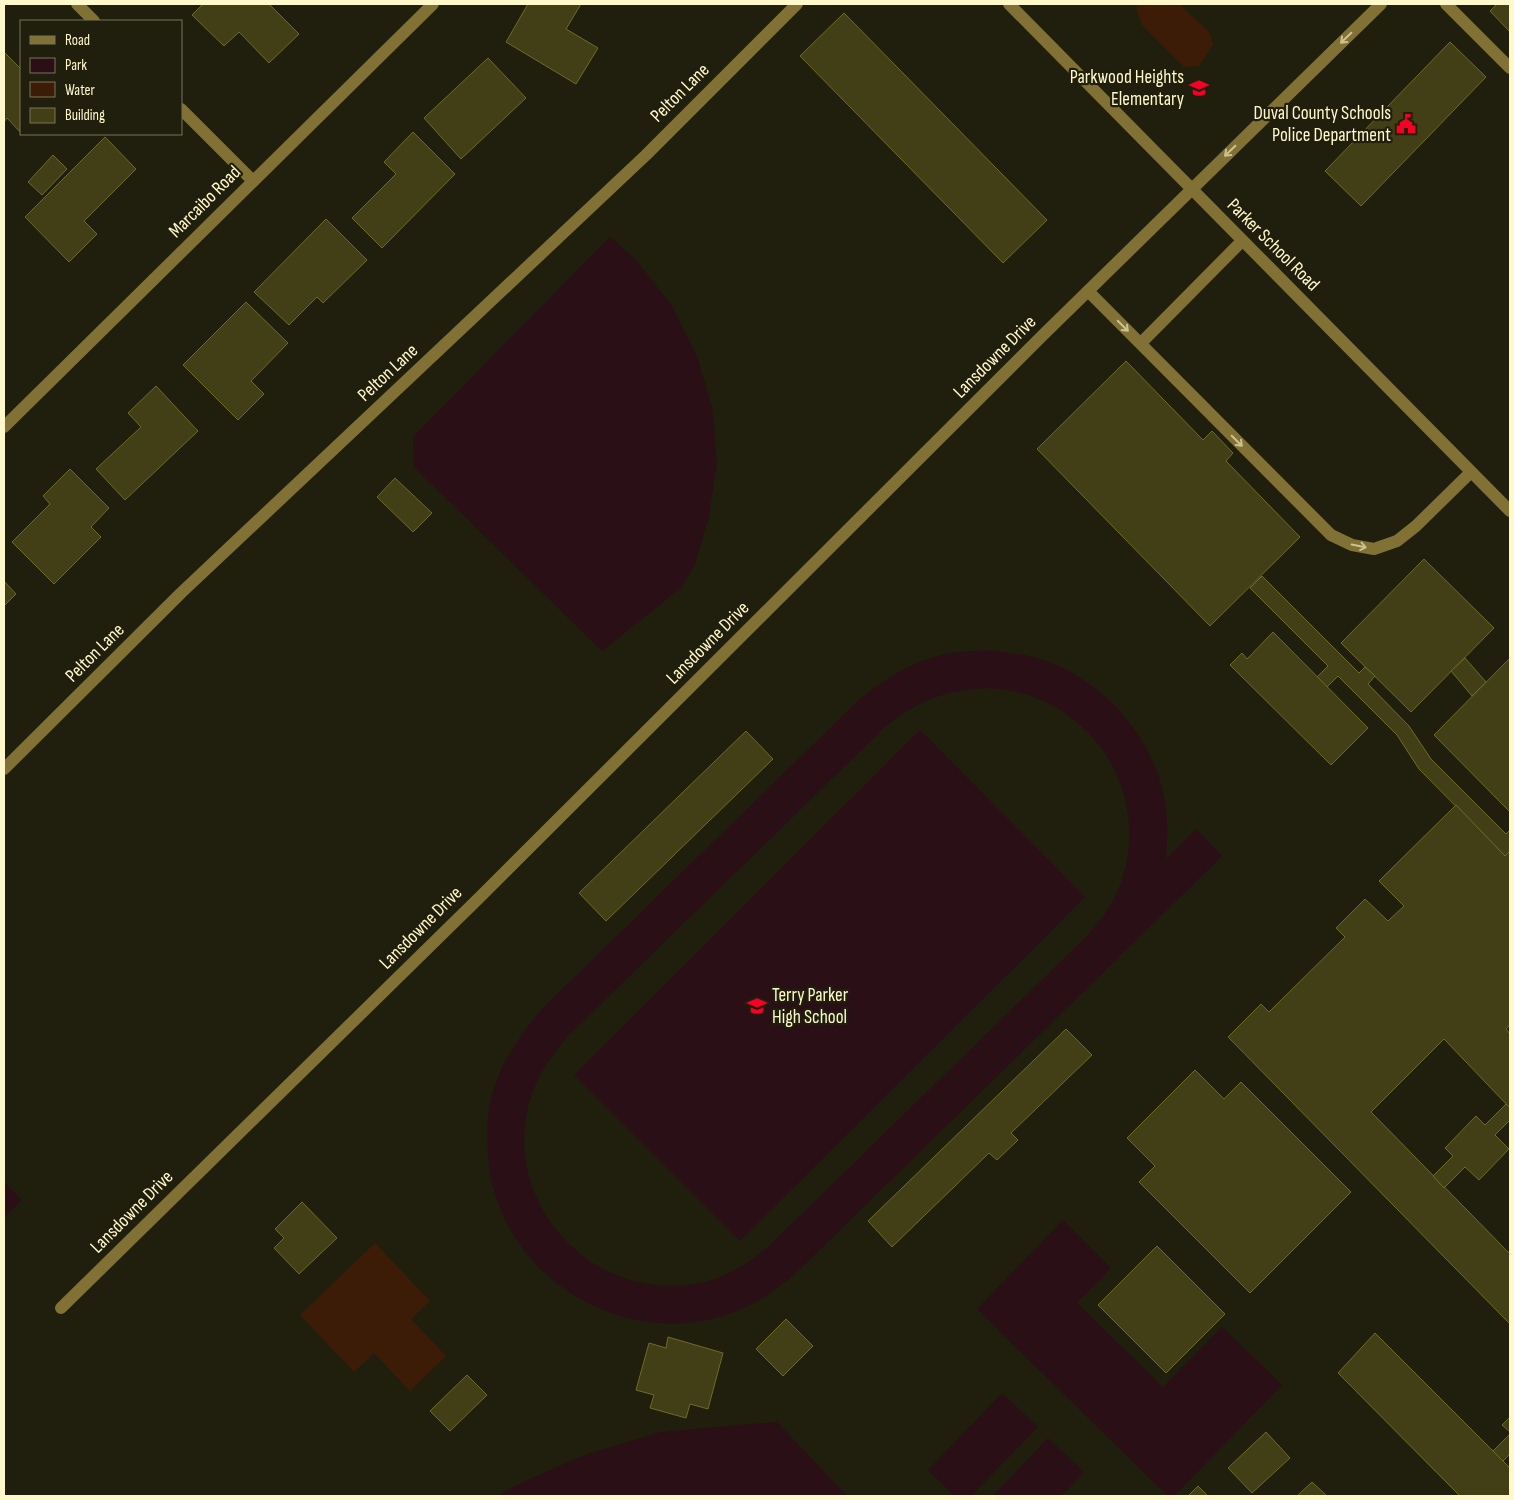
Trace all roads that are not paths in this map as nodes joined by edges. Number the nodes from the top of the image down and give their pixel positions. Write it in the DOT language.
graph roads {
  1 [pos="77,4"];
  2 [pos="433,4"];
  3 [pos="798,4"];
  4 [pos="1009,4"];
  5 [pos="1381,4"];
  6 [pos="1446,4"];
  7 [pos="93,20"];
  8 [pos="1510,68"];
  9 [pos="182,110"];
  10 [pos="253,181"];
  11 [pos="1191,189"];
  12 [pos="1242,241"];
  13 [pos="1088,291"];
  14 [pos="1141,344"];
  15 [pos="4,427"];
  16 [pos="1471,472"];
  17 [pos="1510,511"];
  18 [pos="4,768"];
  19 [pos="62,1308"];
  1 -- 7 [label="street"];
  2 -- 10 [label="street, Marcaibo Road"];
  3 -- 18 [label="street, Pelton Lane"];
  4 -- 11 [label="street, Parker School Road"];
  5 -- 11 [label="street, Lansdowne Drive, one-way"];
  6 -- 8 [label="street"];
  9 -- 10 [label="street"];
  10 -- 15 [label="street, Marcaibo Road"];
  11 -- 12 [label="street, Parker School Road"];
  11 -- 13 [label="street, Lansdowne Drive"];
  12 -- 14 [label="street"];
  12 -- 16 [label="street, Parker School Road"];
  13 -- 14 [label="street, one-way"];
  13 -- 19 [label="street, Lansdowne Drive"];
  14 -- 16 [label="street, one-way"];
  16 -- 17 [label="street, Parker School Road"];
}
